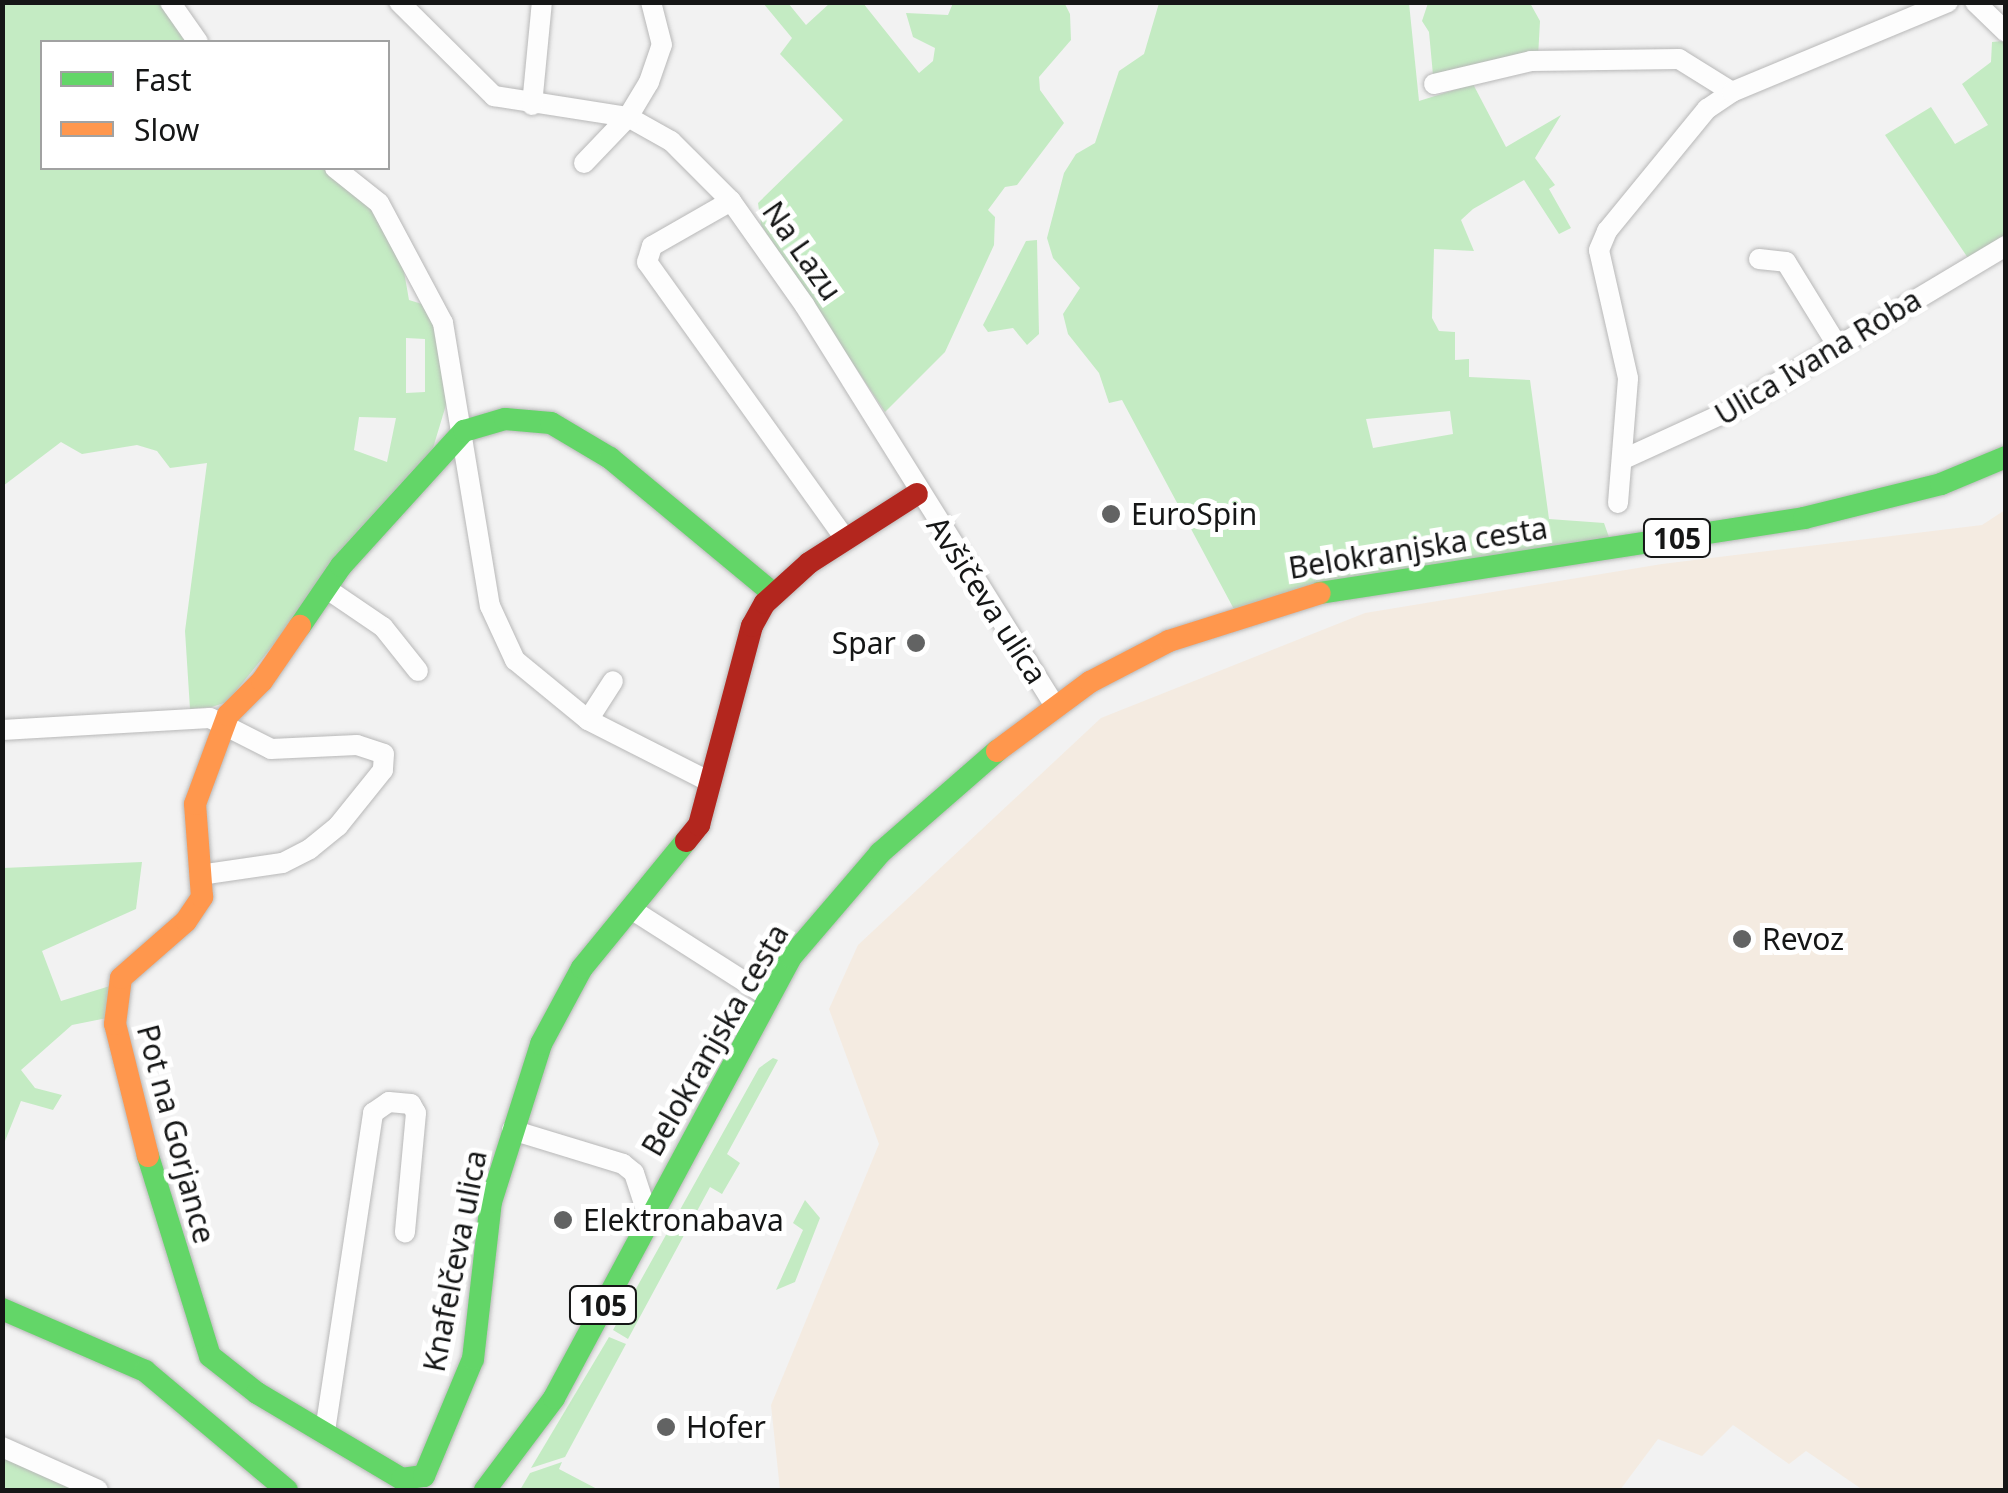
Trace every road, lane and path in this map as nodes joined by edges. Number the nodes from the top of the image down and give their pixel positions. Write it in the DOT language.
graph roads {
  1 [pos="170,2"];
  2 [pos="399,2"];
  3 [pos="542,2"];
  4 [pos="651,2"];
  5 [pos="1948,2"];
  6 [pos="1979,3"];
  7 [pos="2006,32"];
  8 [pos="197,40"];
  9 [pos="1434,84"];
  10 [pos="1732,92"];
  11 [pos="532,105"];
  12 [pos="628,117"];
  13 [pos="584,164"];
  14 [pos="337,170"];
  15 [pos="731,201"];
  16 [pos="2006,246"];
  17 [pos="1759,259"];
  18 [pos="1837,345"];
  19 [pos="464,432"];
  20 [pos="2006,457"];
  21 [pos="1626,458"];
  22 [pos="917,494"];
  23 [pos="1618,503"];
  24 [pos="845,539"];
  25 [pos="327,589"];
  26 [pos="774,594"];
  27 [pos="418,671"];
  28 [pos="613,681"];
  29 [pos="1056,707"];
  30 [pos="588,720"];
  31 [pos="226,724"];
  32 [pos="2,730"];
  33 [pos="710,782"];
  34 [pos="200,875"];
  35 [pos="631,908"];
  36 [pos="767,996"];
  37 [pos="512,1130"];
  38 [pos="649,1220"];
  39 [pos="405,1232"];
  40 [pos="2,1310"];
  41 [pos="210,1356"];
  42 [pos="326,1431"];
  43 [pos="2,1447"];
  44 [pos="98,1490"];
  45 [pos="287,1490"];
  46 [pos="485,1490"];
  1 -- 8 [label="street"];
  2 -- 11 [label="street"];
  3 -- 11 [label="street"];
  4 -- 12 [label="street"];
  5 -- 10 [label="street"];
  6 -- 7 [label="street"];
  9 -- 10 [label="street"];
  10 -- 21 [label="street"];
  11 -- 12 [label="street"];
  12 -- 13 [label="street"];
  12 -- 15 [label="street"];
  14 -- 19 [label="street"];
  15 -- 22 [label="street, Na Lazu"];
  15 -- 24 [label="street, Na Lazu"];
  16 -- 18 [label="street, Ulica Ivana Roba"];
  17 -- 18 [label="street"];
  18 -- 21 [label="street, Ulica Ivana Roba"];
  19 -- 25 [label="street, Pot na Gorjance"];
  19 -- 26 [label="street"];
  19 -- 30 [label="street"];
  20 -- 29 [label="street, Belokranjska cesta / 105"];
  21 -- 23 [label="street"];
  22 -- 24 [label="street"];
  22 -- 29 [label="street, Avšičeva ulica"];
  24 -- 26 [label="street"];
  25 -- 27 [label="street"];
  25 -- 31 [label="street, Pot na Gorjance"];
  26 -- 33 [label="street"];
  28 -- 30 [label="street"];
  29 -- 36 [label="street, Belokranjska cesta / 105"];
  30 -- 33 [label="street"];
  31 -- 32 [label="street"];
  31 -- 34 [label="street, Pot na Gorjance"];
  31 -- 34 [label="street"];
  33 -- 35 [label="street"];
  34 -- 41 [label="street, Pot na Gorjance"];
  35 -- 36 [label="street"];
  35 -- 37 [label="street, Knafelčeva ulica"];
  36 -- 38 [label="street, Belokranjska cesta / 105"];
  37 -- 38 [label="street"];
  37 -- 42 [label="street, Knafelčeva ulica"];
  38 -- 46 [label="street, Belokranjska cesta / 105"];
  39 -- 42 [label="street, Knafelčeva ulica"];
  40 -- 45 [label="street"];
  41 -- 42 [label="street, Knafelčeva ulica"];
  43 -- 44 [label="street"];
}
